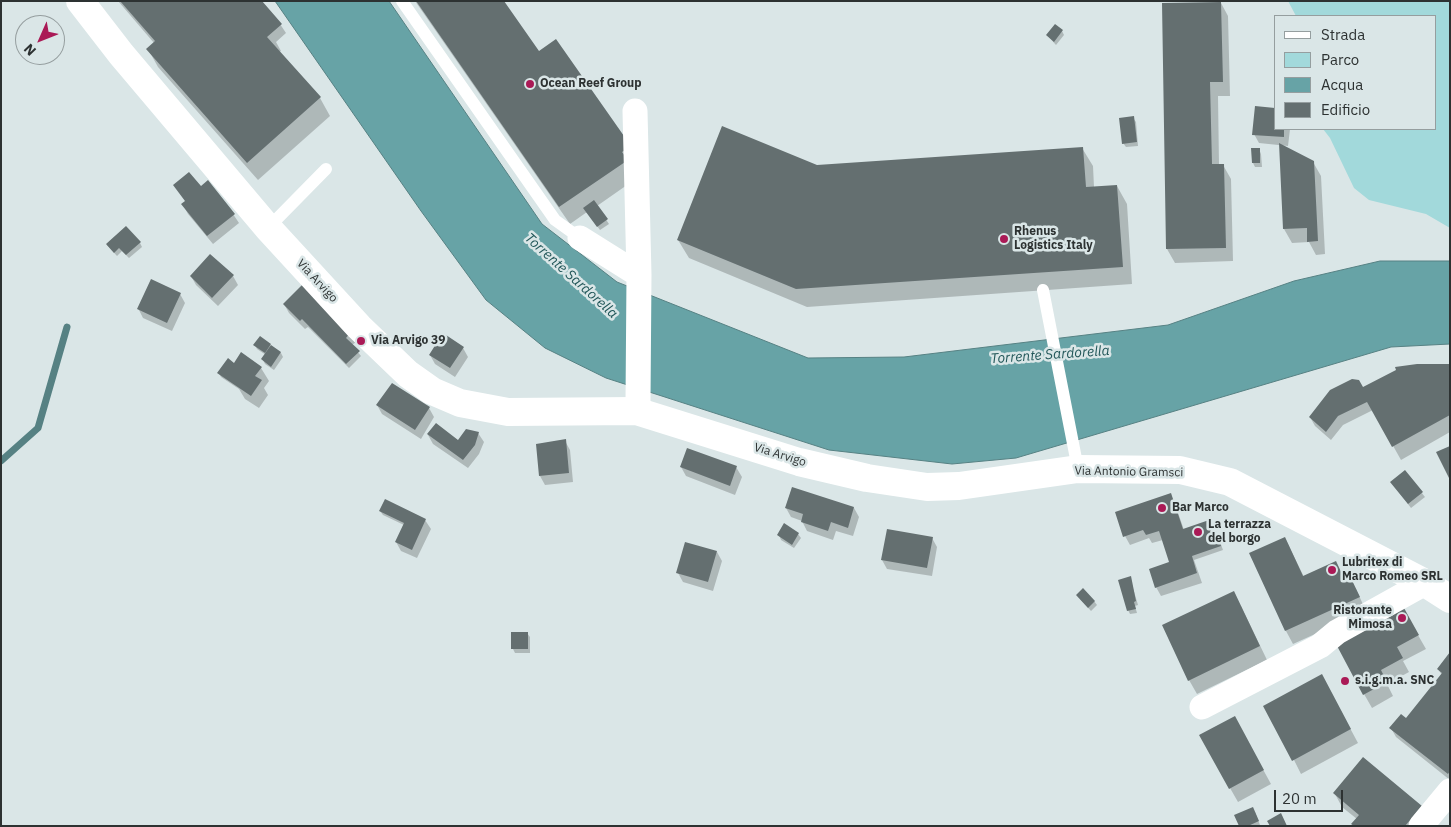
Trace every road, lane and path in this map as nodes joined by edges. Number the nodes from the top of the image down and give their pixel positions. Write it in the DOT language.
graph roads {
  1 [pos="80,1"];
  2 [pos="402,1"];
  3 [pos="635,111"];
  4 [pos="326,169"];
  5 [pos="268,228"];
  6 [pos="580,238"];
  7 [pos="639,275"];
  8 [pos="1043,290"];
  9 [pos="637,406"];
  10 [pos="1076,461"];
  11 [pos="928,487"];
  12 [pos="1425,584"];
  13 [pos="1450,599"];
  14 [pos="1202,707"];
  15 [pos="1450,791"];
  16 [pos="1421,826"];
  1 -- 5 [label="main road, Via Arvigo"];
  2 -- 6 [label="lane"];
  3 -- 7 [label="street"];
  4 -- 5 [label="lane"];
  5 -- 9 [label="main road, Via Arvigo"];
  6 -- 7 [label="street"];
  7 -- 9 [label="street"];
  8 -- 10 [label="lane"];
  9 -- 11 [label="main road, Via Arvigo"];
  10 -- 11 [label="main road, Via Antonio Gramsci"];
  10 -- 12 [label="main road, Via Antonio Gramsci"];
  12 -- 13 [label="main road, Via Antonio Gramsci"];
  12 -- 14 [label="street"];
  15 -- 16 [label="street"];
}
